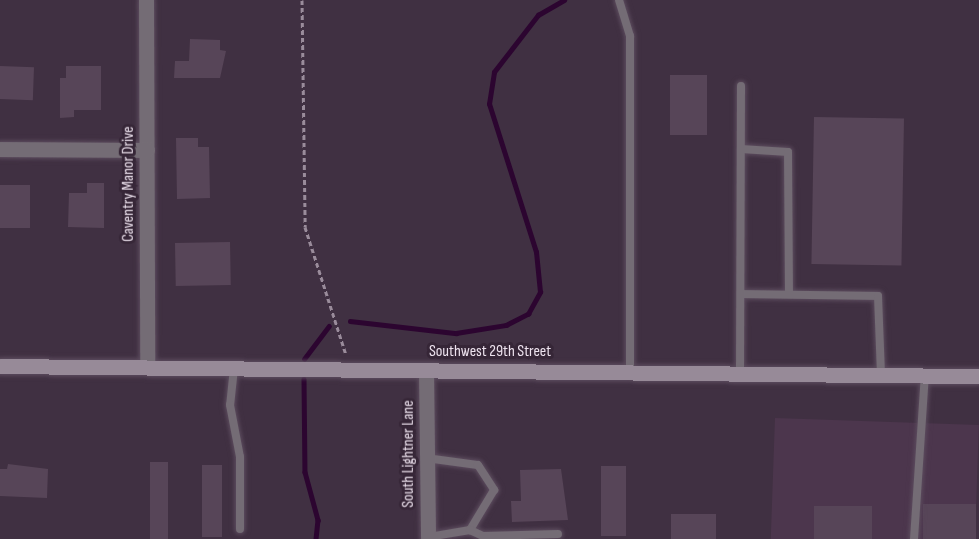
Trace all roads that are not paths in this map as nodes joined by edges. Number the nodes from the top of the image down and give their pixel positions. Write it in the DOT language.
graph roads {
  1 [pos="146,0"];
  2 [pos="619,0"];
  3 [pos="741,86"];
  4 [pos="0,149"];
  5 [pos="741,149"];
  6 [pos="147,150"];
  7 [pos="742,294"];
  8 [pos="789,294"];
  9 [pos="0,366"];
  10 [pos="147,367"];
  11 [pos="234,368"];
  12 [pos="426,370"];
  13 [pos="630,371"];
  14 [pos="740,372"];
  15 [pos="881,374"];
  16 [pos="925,375"];
  17 [pos="979,376"];
  18 [pos="426,458"];
  19 [pos="240,529"];
  20 [pos="470,530"];
  21 [pos="558,534"];
  22 [pos="428,538"];
  23 [pos="914,539"];
  1 -- 6 [label="street, Caventry Manor Drive"];
  2 -- 13 [label="lane"];
  3 -- 5 [label="lane"];
  4 -- 6 [label="street"];
  5 -- 7 [label="lane"];
  5 -- 8 [label="lane"];
  6 -- 10 [label="street, Caventry Manor Drive"];
  7 -- 8 [label="lane"];
  7 -- 14 [label="lane"];
  8 -- 15 [label="lane"];
  9 -- 10 [label="street, Southwest 29th Street"];
  10 -- 11 [label="street, Southwest 29th Street"];
  11 -- 12 [label="street, Southwest 29th Street"];
  11 -- 19 [label="lane"];
  12 -- 13 [label="street, Southwest 29th Street"];
  12 -- 18 [label="street, South Lightner Lane"];
  13 -- 14 [label="street, Southwest 29th Street"];
  14 -- 15 [label="street, Southwest 29th Street"];
  15 -- 16 [label="street, Southwest 29th Street"];
  16 -- 17 [label="street, Southwest 29th Street"];
  16 -- 23 [label="lane"];
  18 -- 20 [label="lane"];
  18 -- 22 [label="street, South Lightner Lane"];
  20 -- 21 [label="lane"];
  20 -- 22 [label="lane"];
}
